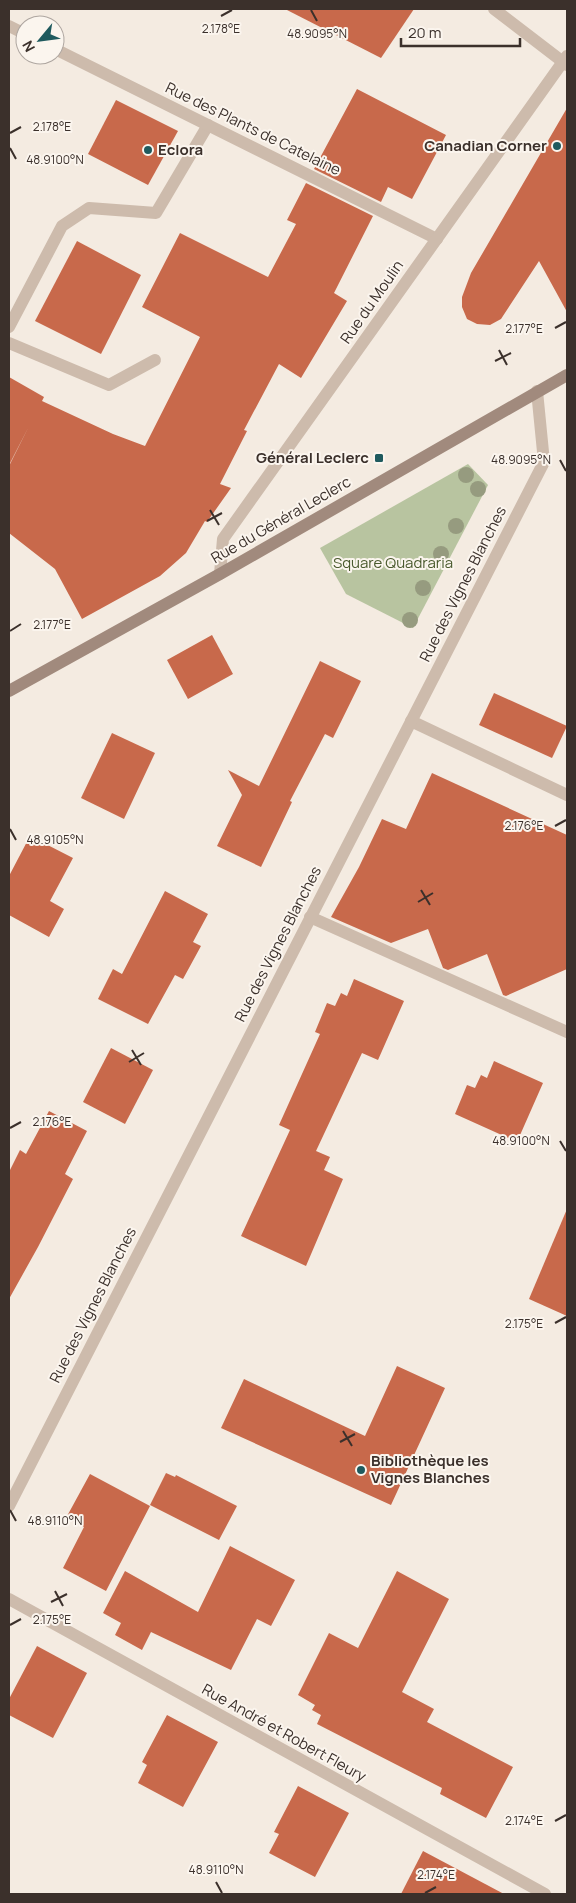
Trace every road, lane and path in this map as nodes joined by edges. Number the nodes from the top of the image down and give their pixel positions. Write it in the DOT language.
graph roads {
  1 [pos="494,9"];
  2 [pos="65,54"];
  3 [pos="566,61"];
  4 [pos="208,125"];
  5 [pos="437,239"];
  6 [pos="9,327"];
  7 [pos="9,343"];
  8 [pos="155,360"];
  9 [pos="567,375"];
  10 [pos="537,391"];
  11 [pos="220,574"];
  12 [pos="9,691"];
  13 [pos="411,721"];
  14 [pos="567,795"];
  15 [pos="310,917"];
  16 [pos="567,1032"];
  17 [pos="9,1506"];
  18 [pos="9,1599"];
  19 [pos="544,1894"];
  1 -- 3 [label="street"];
  2 -- 4 [label="street, Rue des Plants de Catelaine"];
  3 -- 5 [label="street, Rue du Moulin"];
  4 -- 5 [label="street, Rue des Plants de Catelaine"];
  4 -- 6 [label="street"];
  5 -- 11 [label="street, Rue du Moulin"];
  7 -- 8 [label="street"];
  9 -- 10 [label="street, Rue du Général Leclerc"];
  10 -- 11 [label="street, Rue du Général Leclerc"];
  10 -- 13 [label="street, Rue des Vignes Blanches"];
  11 -- 12 [label="street, Rue du Général Leclerc"];
  13 -- 14 [label="street"];
  13 -- 15 [label="street, Rue des Vignes Blanches"];
  15 -- 16 [label="street"];
  15 -- 17 [label="street, Rue des Vignes Blanches"];
  18 -- 19 [label="street, Rue André et Robert Fleury"];
}
